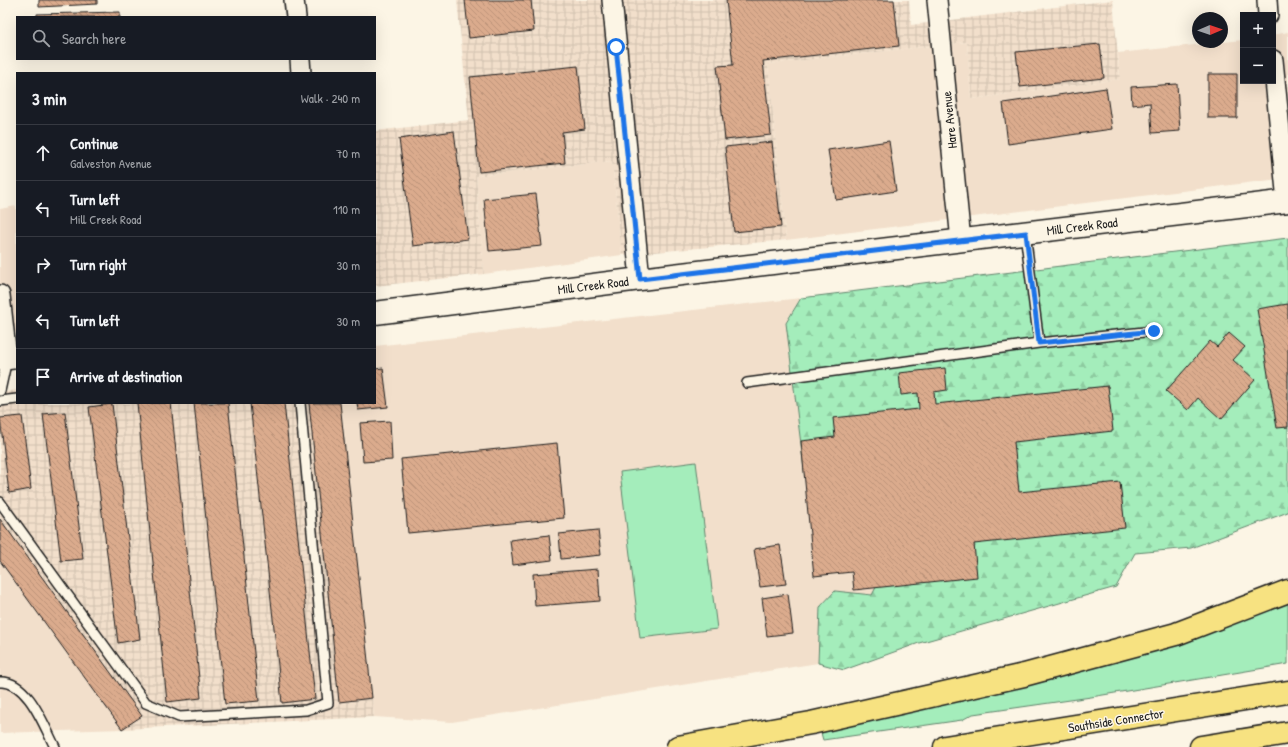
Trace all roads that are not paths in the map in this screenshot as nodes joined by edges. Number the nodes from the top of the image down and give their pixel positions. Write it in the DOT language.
graph roads {
  1 [pos="294,0"];
  2 [pos="612,0"];
  3 [pos="937,0"];
  4 [pos="1267,0"];
  5 [pos="1268,12"];
  6 [pos="296,16"];
  7 [pos="300,60"];
  8 [pos="301,72"];
  9 [pos="1276,84"];
  10 [pos="1288,201"];
  11 [pos="1026,233"];
  12 [pos="961,241"];
  13 [pos="640,279"];
  14 [pos="0,295"];
  15 [pos="376,313"];
  16 [pos="1154,331"];
  17 [pos="1039,343"];
  18 [pos="8,358"];
  19 [pos="748,384"];
  20 [pos="0,390"];
  21 [pos="16,399"];
  22 [pos="0,401"];
  23 [pos="300,404"];
  24 [pos="0,502"];
  25 [pos="1288,591"];
  26 [pos="0,682"];
  27 [pos="1288,692"];
  28 [pos="1288,733"];
  29 [pos="55,747"];
  30 [pos="678,747"];
  31 [pos="945,747"];
  32 [pos="1201,747"];
  1 -- 6 [label="street"];
  2 -- 13 [label="street"];
  3 -- 12 [label="street, Hare Avenue"];
  4 -- 5 [label="street"];
  7 -- 8 [label="street"];
  9 -- 10 [label="street"];
  10 -- 11 [label="street, Mill Creek Road"];
  11 -- 12 [label="street, Mill Creek Road"];
  11 -- 17 [label="lane"];
  12 -- 13 [label="street, Mill Creek Road"];
  13 -- 15 [label="street, Mill Creek Road"];
  14 -- 18 [label="street"];
  16 -- 17 [label="lane"];
  17 -- 19 [label="lane"];
  18 -- 20 [label="lane"];
  21 -- 22 [label="lane"];
  23 -- 24 [label="lane"];
  25 -- 30 [label="highway"];
  26 -- 29 [label="lane"];
  27 -- 31 [label="highway, Southside Connector"];
  28 -- 32 [label="highway"];
}
